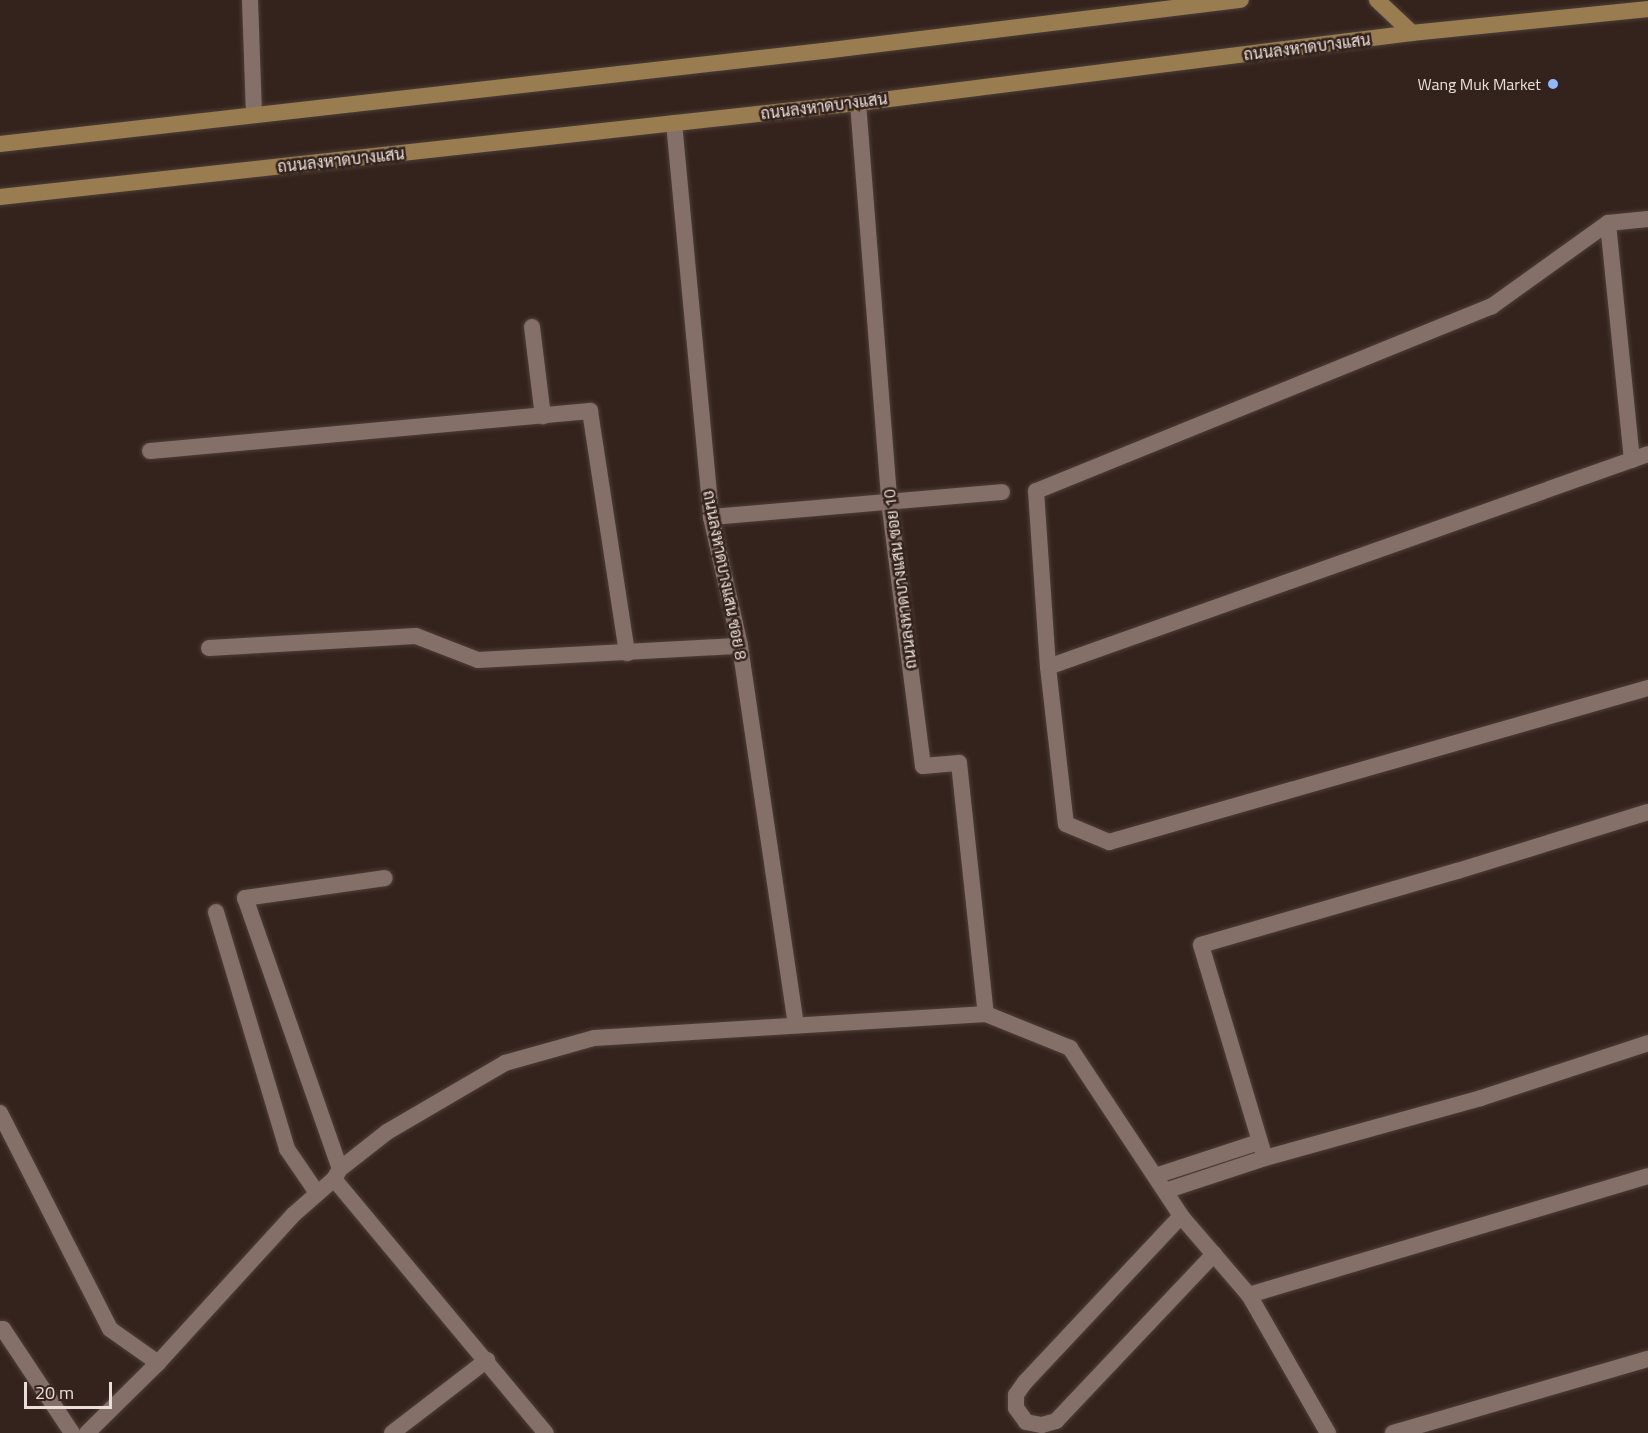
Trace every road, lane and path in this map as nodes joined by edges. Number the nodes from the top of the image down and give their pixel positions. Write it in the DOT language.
graph roads {
  1 [pos="250,0"];
  2 [pos="1241,0"];
  3 [pos="1377,0"];
  4 [pos="1648,9"];
  5 [pos="1412,33"];
  6 [pos="858,103"];
  7 [pos="254,114"];
  8 [pos="674,123"];
  9 [pos="0,144"];
  10 [pos="0,197"];
  11 [pos="1648,219"];
  12 [pos="1608,223"];
  13 [pos="532,327"];
  14 [pos="543,416"];
  15 [pos="150,451"];
  16 [pos="1648,454"];
  17 [pos="1632,460"];
  18 [pos="1002,492"];
  19 [pos="890,501"];
  20 [pos="711,517"];
  21 [pos="740,646"];
  22 [pos="209,648"];
  23 [pos="627,652"];
  24 [pos="1048,667"];
  25 [pos="1648,688"];
  26 [pos="1648,812"];
  27 [pos="385,878"];
  28 [pos="216,912"];
  29 [pos="986,1014"];
  30 [pos="796,1025"];
  31 [pos="1648,1043"];
  32 [pos="0,1113"];
  33 [pos="1262,1150"];
  34 [pos="337,1174"];
  35 [pos="1155,1176"];
  36 [pos="1648,1176"];
  37 [pos="1165,1191"];
  38 [pos="317,1193"];
  39 [pos="1181,1216"];
  40 [pos="1214,1254"];
  41 [pos="1249,1294"];
  42 [pos="0,1329"];
  43 [pos="1648,1359"];
  44 [pos="487,1360"];
  45 [pos="158,1363"];
  46 [pos="72,1433"];
  47 [pos="87,1433"];
  48 [pos="392,1433"];
  49 [pos="546,1433"];
  50 [pos="1328,1433"];
  51 [pos="1393,1433"];
  1 -- 7 [label="street"];
  2 -- 7 [label="main road"];
  3 -- 5 [label="main road"];
  4 -- 5 [label="main road, ถนนลงหาดบางแสน"];
  5 -- 6 [label="main road, ถนนลงหาดบางแสน"];
  6 -- 8 [label="main road, ถนนลงหาดบางแสน"];
  6 -- 19 [label="street, ถนนลงหาดบางแสน ซอย 10"];
  7 -- 9 [label="main road"];
  8 -- 10 [label="main road, ถนนลงหาดบางแสน"];
  8 -- 20 [label="street, ถนนลงหาดบางแสน ซอย 8"];
  11 -- 12 [label="street"];
  12 -- 17 [label="street"];
  12 -- 24 [label="street"];
  13 -- 14 [label="street"];
  14 -- 15 [label="street"];
  14 -- 23 [label="street"];
  16 -- 17 [label="street"];
  17 -- 24 [label="street"];
  18 -- 19 [label="street"];
  19 -- 20 [label="street"];
  19 -- 29 [label="street, ถนนลงหาดบางแสน ซอย 10"];
  20 -- 21 [label="street, ถนนลงหาดบางแสน ซอย 8"];
  21 -- 23 [label="street"];
  21 -- 30 [label="street, ถนนลงหาดบางแสน ซอย 8"];
  22 -- 23 [label="street"];
  24 -- 25 [label="street"];
  26 -- 33 [label="street"];
  27 -- 34 [label="street"];
  28 -- 38 [label="street"];
  29 -- 30 [label="street"];
  29 -- 35 [label="street"];
  30 -- 34 [label="street"];
  31 -- 33 [label="street"];
  32 -- 45 [label="street"];
  33 -- 35 [label="street"];
  33 -- 37 [label="street"];
  34 -- 38 [label="street"];
  34 -- 44 [label="street"];
  35 -- 37 [label="street"];
  36 -- 41 [label="street"];
  37 -- 39 [label="street"];
  38 -- 45 [label="street"];
  39 -- 40 [label="street"];
  39 -- 40 [label="street"];
  40 -- 41 [label="street"];
  41 -- 50 [label="street"];
  42 -- 46 [label="street"];
  43 -- 51 [label="street"];
  44 -- 48 [label="street"];
  44 -- 49 [label="street"];
  45 -- 47 [label="street"];
}
